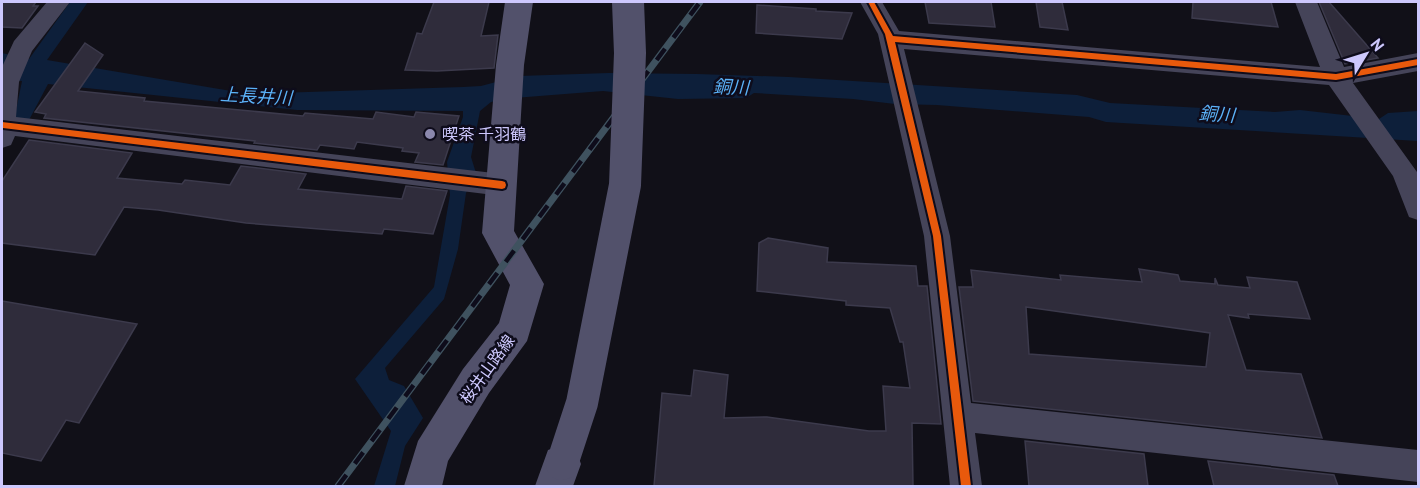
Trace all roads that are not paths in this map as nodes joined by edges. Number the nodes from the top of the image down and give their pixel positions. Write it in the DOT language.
graph roads {
  1 [pos="59,2"];
  2 [pos="519,2"];
  3 [pos="628,2"];
  4 [pos="871,2"];
  5 [pos="1306,2"];
  6 [pos="890,39"];
  7 [pos="1419,62"];
  8 [pos="1336,77"];
  9 [pos="2,131"];
  10 [pos="502,185"];
  11 [pos="1419,209"];
  12 [pos="958,416"];
  13 [pos="1419,466"];
  14 [pos="558,475"];
  15 [pos="423,486"];
  16 [pos="966,486"];
  1 -- 9 [label="street"];
  2 -- 10 [label="main road, 桜井山路線"];
  3 -- 14 [label="main road, bridge"];
  4 -- 6 [label="street"];
  5 -- 8 [label="street"];
  6 -- 8 [label="street"];
  6 -- 12 [label="street"];
  7 -- 8 [label="street"];
  8 -- 11 [label="street"];
  9 -- 10 [label="street"];
  10 -- 15 [label="main road, 桜井山路線"];
  12 -- 13 [label="street"];
  12 -- 16 [label="street"];
}
